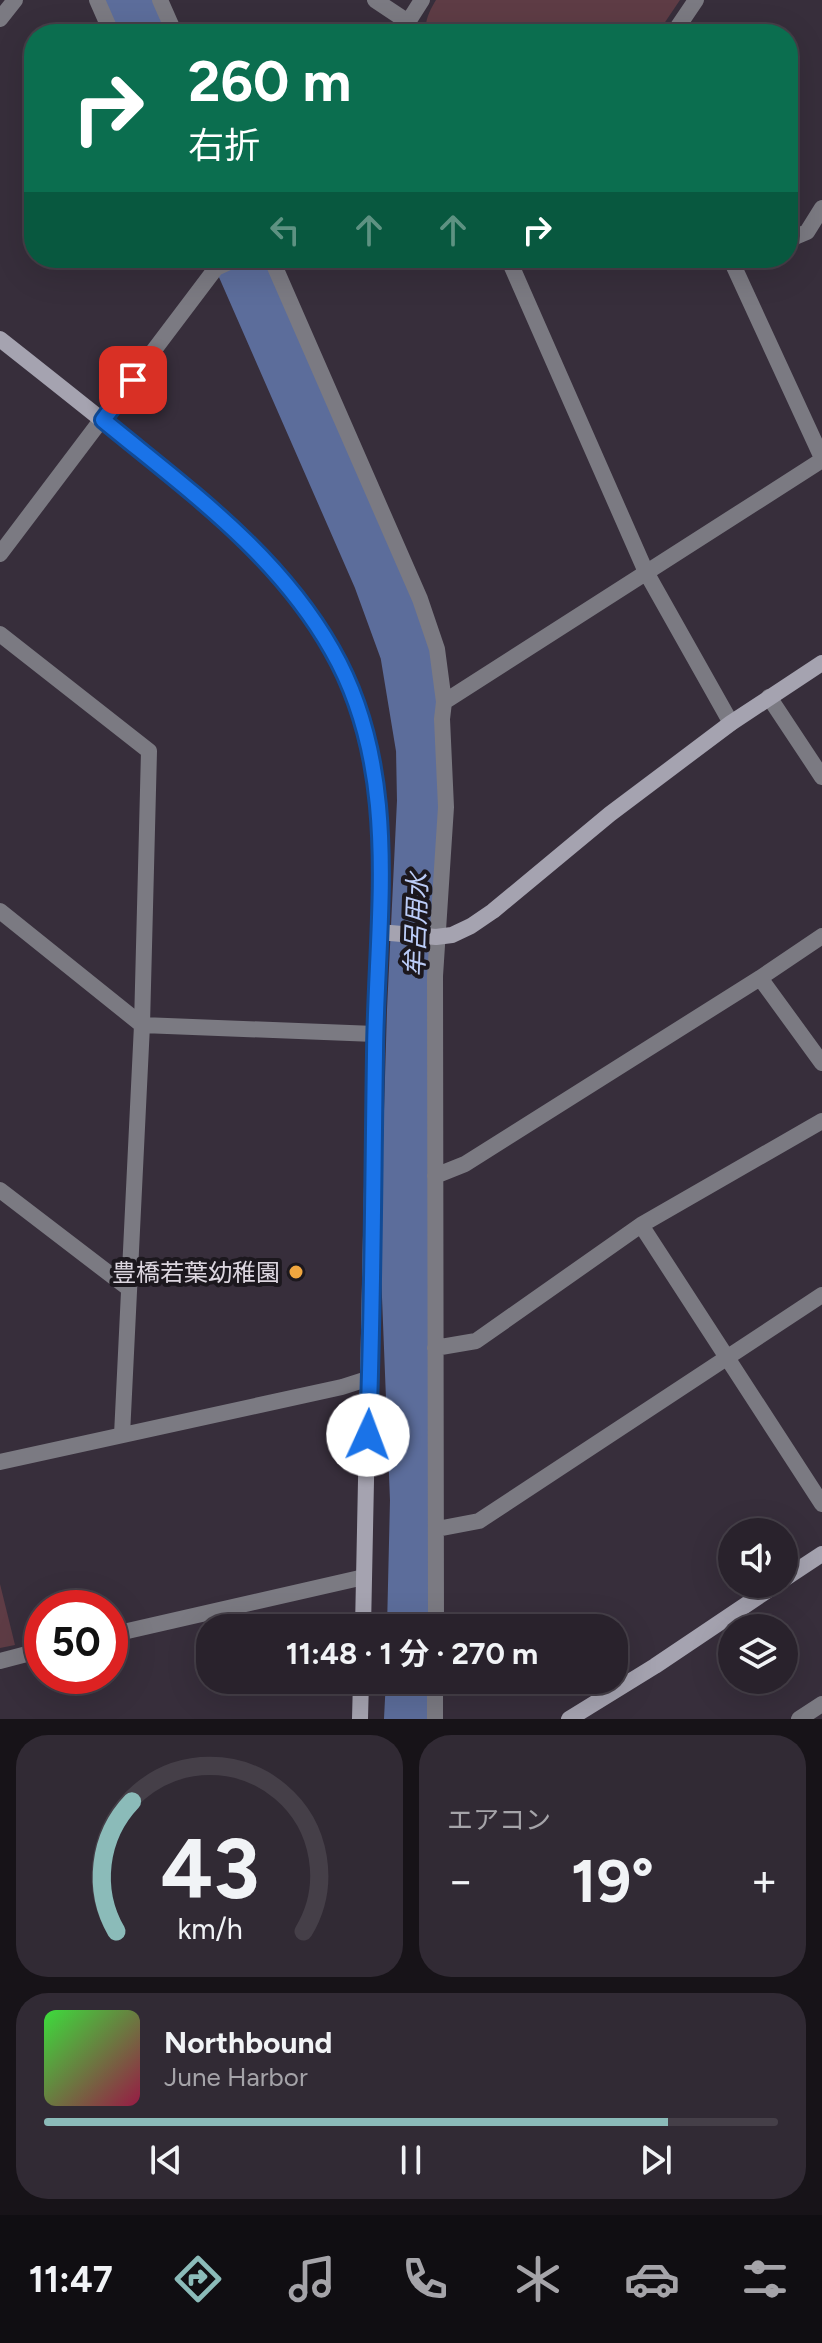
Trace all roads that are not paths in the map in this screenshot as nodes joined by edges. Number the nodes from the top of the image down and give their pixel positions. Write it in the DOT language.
graph roads {
  1 [pos="15,0"];
  2 [pos="97,0"];
  3 [pos="160,0"];
  4 [pos="375,0"];
  5 [pos="422,0"];
  6 [pos="696,0"];
  7 [pos="0,19"];
  8 [pos="108,24"];
  9 [pos="171,24"];
  10 [pos="405,24"];
  11 [pos="412,24"];
  12 [pos="680,24"];
  13 [pos="822,208"];
  14 [pos="798,236"];
  15 [pos="210,268"];
  16 [pos="275,268"];
  17 [pos="512,268"];
  18 [pos="739,268"];
  19 [pos="0,339"];
  20 [pos="103,420"];
  21 [pos="822,459"];
  22 [pos="0,554"];
  23 [pos="646,572"];
  24 [pos="0,634"];
  25 [pos="822,663"];
  26 [pos="769,697"];
  27 [pos="444,702"];
  28 [pos="731,723"];
  29 [pos="822,777"];
  30 [pos="0,911"];
  31 [pos="379,932"];
  32 [pos="822,936"];
  33 [pos="433,937"];
  34 [pos="760,978"];
  35 [pos="142,1025"];
  36 [pos="375,1034"];
  37 [pos="822,1063"];
  38 [pos="822,1121"];
  39 [pos="435,1176"];
  40 [pos="0,1190"];
  41 [pos="641,1225"];
  42 [pos="128,1288"];
  43 [pos="822,1295"];
  44 [pos="435,1348"];
  45 [pos="726,1359"];
  46 [pos="370,1378"];
  47 [pos="122,1435"];
  48 [pos="0,1462"];
  49 [pos="822,1504"];
  50 [pos="437,1529"];
  51 [pos="822,1554"];
  52 [pos="798,1570"];
  53 [pos="364,1577"];
  54 [pos="756,1598"];
  55 [pos="363,1614"];
  56 [pos="436,1614"];
  57 [pos="128,1631"];
  58 [pos="24,1655"];
  59 [pos="0,1661"];
  60 [pos="361,1694"];
  61 [pos="435,1694"];
  62 [pos="822,1704"];
  63 [pos="360,1719"];
  64 [pos="435,1719"];
  65 [pos="569,1719"];
  66 [pos="799,1719"];
  1 -- 7 [label="street"];
  2 -- 8 [label="street"];
  3 -- 9 [label="street"];
  4 -- 10 [label="street"];
  5 -- 11 [label="street"];
  6 -- 12 [label="street"];
  13 -- 14 [label="street"];
  15 -- 20 [label="street"];
  16 -- 27 [label="street"];
  17 -- 23 [label="street"];
  18 -- 21 [label="street"];
  19 -- 20 [label="main road"];
  20 -- 22 [label="street"];
  20 -- 31 [label="main road"];
  21 -- 23 [label="street"];
  23 -- 27 [label="street"];
  23 -- 28 [label="street"];
  24 -- 35 [label="street"];
  25 -- 26 [label="main road"];
  26 -- 28 [label="main road"];
  26 -- 29 [label="street"];
  27 -- 33 [label="street"];
  28 -- 33 [label="main road"];
  30 -- 35 [label="street"];
  31 -- 33 [label="main road"];
  31 -- 36 [label="main road"];
  32 -- 34 [label="street"];
  33 -- 39 [label="street"];
  34 -- 37 [label="street"];
  34 -- 39 [label="street"];
  35 -- 36 [label="street"];
  35 -- 42 [label="street"];
  36 -- 46 [label="main road"];
  38 -- 41 [label="street"];
  39 -- 44 [label="street"];
  40 -- 42 [label="street"];
  41 -- 44 [label="street"];
  41 -- 45 [label="street"];
  42 -- 47 [label="street"];
  43 -- 45 [label="street"];
  44 -- 50 [label="street"];
  45 -- 49 [label="street"];
  45 -- 50 [label="street"];
  46 -- 47 [label="street"];
  46 -- 53 [label="main road"];
  47 -- 48 [label="street"];
  50 -- 56 [label="street"];
  51 -- 52 [label="main road"];
  53 -- 55 [label="main road"];
  53 -- 57 [label="street"];
  54 -- 65 [label="main road"];
  58 -- 59 [label="street"];
  60 -- 63 [label="main road"];
  61 -- 64 [label="street"];
  62 -- 66 [label="street"];
}
